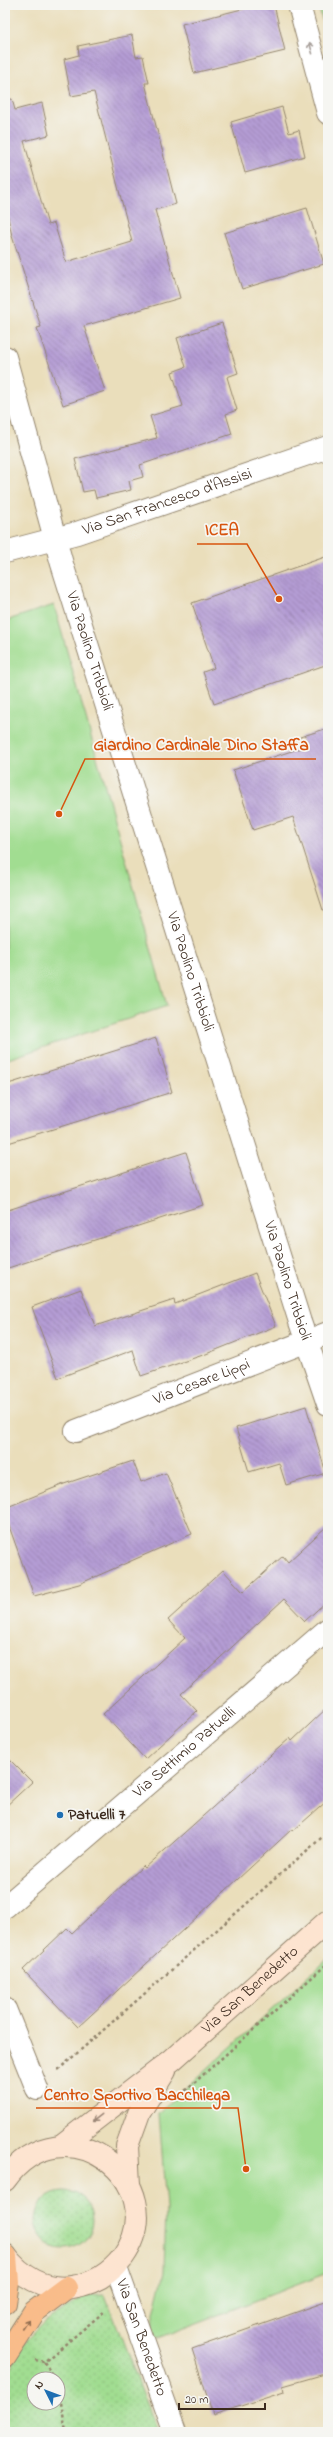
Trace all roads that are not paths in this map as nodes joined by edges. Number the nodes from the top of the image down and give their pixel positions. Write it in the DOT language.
graph roads {
  1 [pos="299,5"];
  2 [pos="328,113"];
  3 [pos="5,357"];
  4 [pos="328,447"];
  5 [pos="54,538"];
  6 [pos="5,552"];
  7 [pos="328,1333"];
  8 [pos="306,1342"];
  9 [pos="328,1404"];
  10 [pos="76,1431"];
  11 [pos="328,1629"];
  12 [pos="5,1907"];
  13 [pos="328,1921"];
  14 [pos="5,2009"];
  15 [pos="172,2060"];
  16 [pos="37,2089"];
  17 [pos="62,2145"];
  18 [pos="8,2173"];
  19 [pos="129,2185"];
  20 [pos="5,2255"];
  21 [pos="116,2267"];
  22 [pos="66,2288"];
  23 [pos="5,2303"];
  24 [pos="6,2356"];
  25 [pos="175,2432"];
  2 -- 1 [label="street, one-way"];
  3 -- 5 [label="street, Via Paolino Tribbioli"];
  4 -- 5 [label="street, Via San Francesco d'Assisi"];
  5 -- 6 [label="street, Via San Francesco d'Assisi"];
  5 -- 8 [label="street, Via Paolino Tribbioli"];
  7 -- 8 [label="street, Via Cesare Lippi"];
  8 -- 9 [label="street, Via Paolino Tribbioli"];
  8 -- 10 [label="street, Via Cesare Lippi"];
  11 -- 12 [label="street, Via Settimio Patuelli"];
  13 -- 15 [label="street, Via San Benedetto"];
  14 -- 16 [label="street"];
  15 -- 17 [label="street, Via San Benedetto, one-way"];
  15 -- 19 [label="street, Via San Benedetto"];
  17 -- 18 [label="street, Via San Benedetto"];
  17 -- 19 [label="street, Via San Benedetto"];
  19 -- 21 [label="street, Via San Benedetto"];
  20 -- 22 [label="street, Via San Benedetto"];
  20 -- 23 [label="highway"];
  21 -- 22 [label="street, Via San Benedetto"];
  21 -- 25 [label="street, Via San Benedetto"];
  24 -- 22 [label="highway, one-way"];
}
